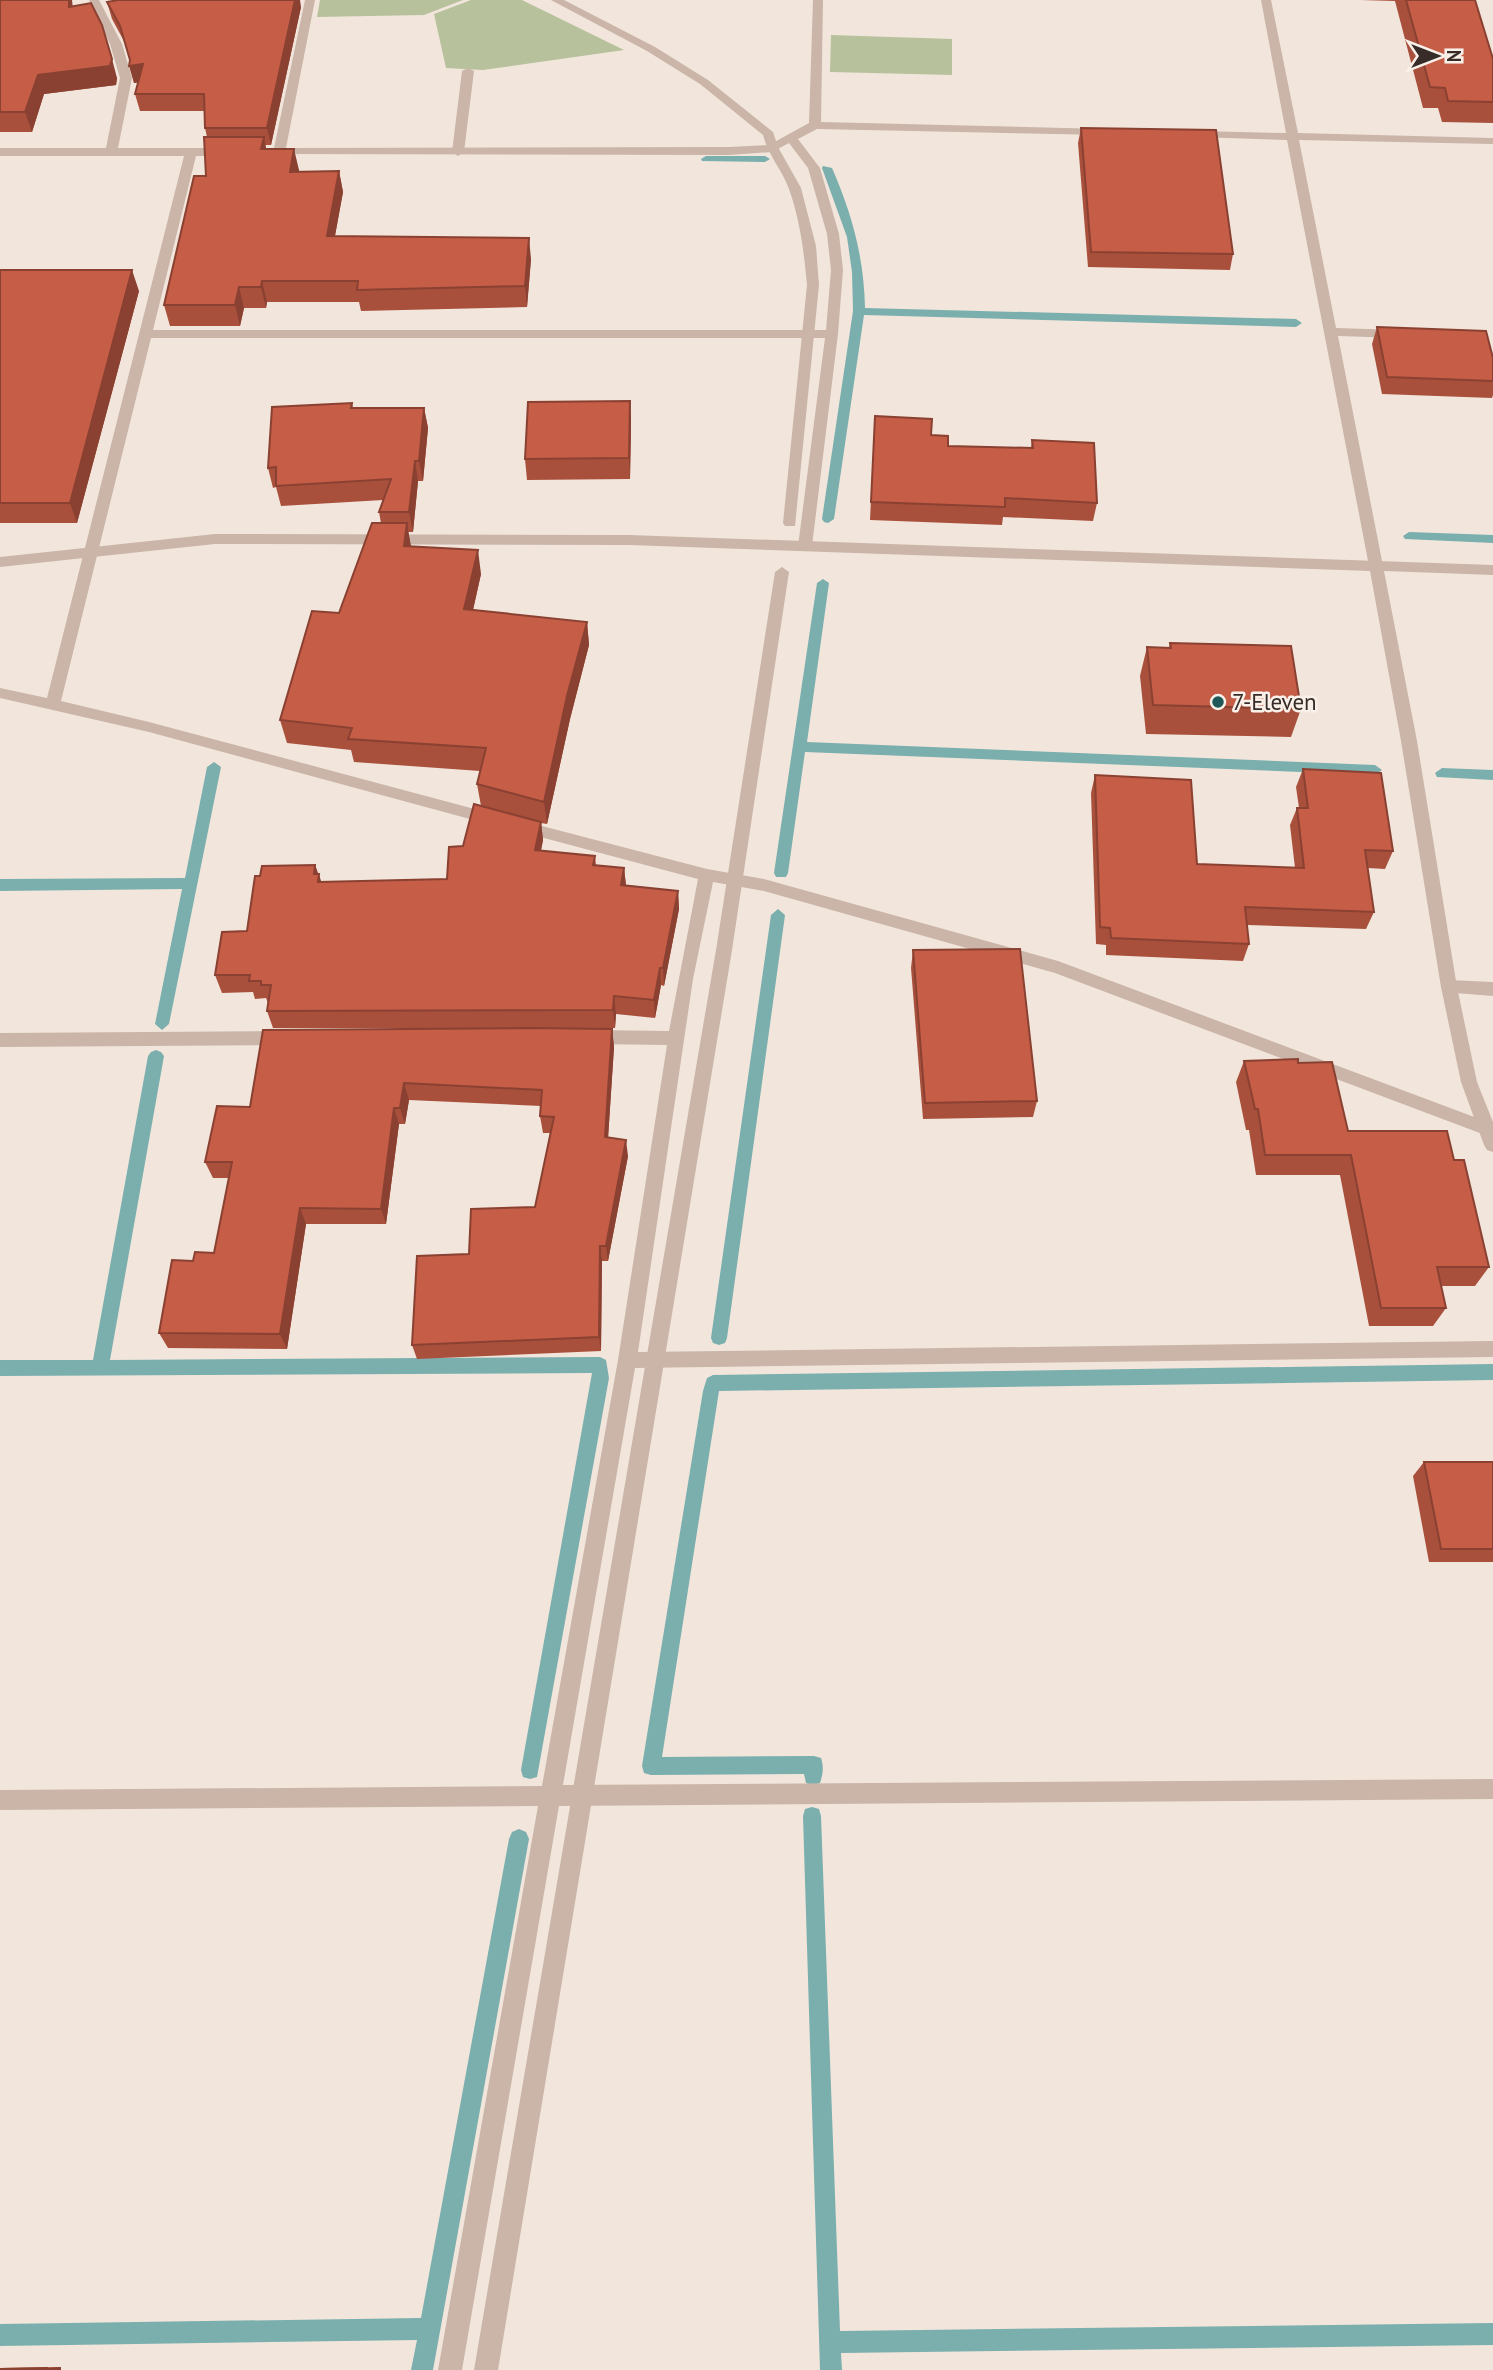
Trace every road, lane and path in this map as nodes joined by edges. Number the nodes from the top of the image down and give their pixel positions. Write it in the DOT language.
graph roads {
  1 [pos="94,0"];
  2 [pos="310,0"];
  3 [pos="556,0"];
  4 [pos="818,0"];
  5 [pos="1266,0"];
  6 [pos="468,71"];
  7 [pos="815,125"];
  8 [pos="1115,132"];
  9 [pos="1183,134"];
  10 [pos="1292,137"];
  11 [pos="791,138"];
  12 [pos="1493,141"];
  13 [pos="772,149"];
  14 [pos="0,152"];
  15 [pos="111,152"];
  16 [pos="191,152"];
  17 [pos="279,152"];
  18 [pos="458,152"];
  19 [pos="1330,332"];
  20 [pos="146,334"];
  21 [pos="810,334"];
  22 [pos="832,334"];
  23 [pos="1411,334"];
  24 [pos="790,523"];
  25 [pos="805,545"];
  26 [pos="92,552"];
  27 [pos="0,562"];
  28 [pos="1376,566"];
  29 [pos="1493,570"];
  30 [pos="782,572"];
  31 [pos="0,693"];
  32 [pos="53,703"];
  33 [pos="707,875"];
  34 [pos="734,880"];
  35 [pos="1449,987"];
  36 [pos="1493,989"];
  37 [pos="572,1037"];
  38 [pos="301,1038"];
  39 [pos="676,1038"];
  40 [pos="0,1040"];
  41 [pos="1491,1135"];
  42 [pos="1493,1349"];
  43 [pos="627,1360"];
  44 [pos="655,1360"];
  45 [pos="1493,1789"];
  46 [pos="549,1796"];
  47 [pos="583,1796"];
  48 [pos="0,1800"];
  49 [pos="450,2370"];
  50 [pos="486,2370"];
  1 -- 15 [label="street"];
  2 -- 17 [label="street"];
  3 -- 13 [label="street"];
  4 -- 7 [label="street"];
  5 -- 10 [label="street"];
  6 -- 18 [label="street"];
  7 -- 8 [label="street"];
  7 -- 11 [label="street"];
  9 -- 10 [label="street"];
  10 -- 12 [label="street"];
  10 -- 19 [label="street"];
  11 -- 13 [label="street"];
  11 -- 22 [label="street"];
  13 -- 18 [label="street"];
  13 -- 21 [label="street"];
  14 -- 15 [label="street"];
  15 -- 16 [label="street"];
  16 -- 17 [label="street"];
  16 -- 20 [label="street"];
  17 -- 18 [label="street"];
  19 -- 23 [label="street"];
  19 -- 28 [label="street"];
  20 -- 21 [label="street"];
  20 -- 26 [label="street"];
  21 -- 22 [label="street"];
  21 -- 24 [label="street"];
  22 -- 25 [label="street"];
  25 -- 26 [label="street"];
  25 -- 28 [label="street"];
  26 -- 27 [label="street"];
  26 -- 32 [label="street"];
  28 -- 29 [label="street"];
  28 -- 35 [label="street"];
  30 -- 34 [label="street"];
  31 -- 32 [label="street"];
  32 -- 33 [label="street"];
  33 -- 34 [label="street"];
  33 -- 39 [label="street"];
  34 -- 41 [label="street"];
  34 -- 44 [label="street"];
  35 -- 36 [label="street"];
  35 -- 41 [label="street"];
  37 -- 39 [label="street"];
  38 -- 40 [label="street"];
  39 -- 43 [label="street"];
  42 -- 44 [label="street"];
  43 -- 44 [label="street"];
  43 -- 46 [label="street"];
  44 -- 47 [label="street"];
  45 -- 47 [label="street"];
  46 -- 47 [label="street"];
  46 -- 48 [label="street"];
  46 -- 49 [label="street"];
  47 -- 50 [label="street"];
}
